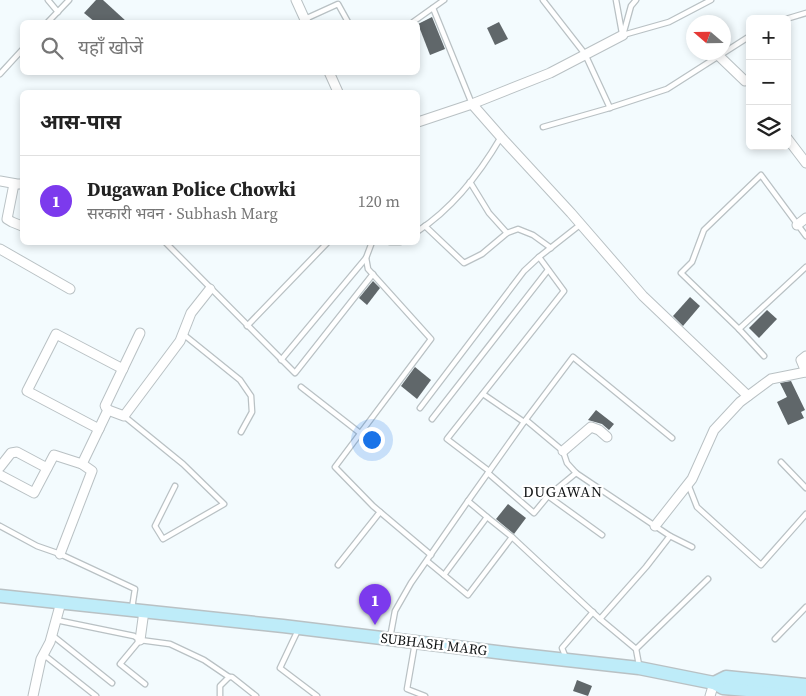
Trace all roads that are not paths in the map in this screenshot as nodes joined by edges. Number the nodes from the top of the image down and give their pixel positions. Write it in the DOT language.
graph roads {
  1 [pos="48,0"];
  2 [pos="68,0"];
  3 [pos="296,0"];
  4 [pos="444,0"];
  5 [pos="543,0"];
  6 [pos="616,0"];
  7 [pos="636,0"];
  8 [pos="710,0"];
  9 [pos="433,8"];
  10 [pos="58,12"];
  11 [pos="806,13"];
  12 [pos="791,18"];
  13 [pos="50,20"];
  14 [pos="305,20"];
  15 [pos="307,20"];
  16 [pos="347,20"];
  17 [pos="416,20"];
  18 [pos="622,35"];
  19 [pos="746,39"];
  20 [pos="731,48"];
  21 [pos="20,52"];
  22 [pos="585,54"];
  23 [pos="712,60"];
  24 [pos="723,60"];
  25 [pos="0,74"];
  26 [pos="330,75"];
  27 [pos="745,81"];
  28 [pos="337,90"];
  29 [pos="472,104"];
  30 [pos="610,108"];
  31 [pos="420,121"];
  32 [pos="544,127"];
  33 [pos="501,137"];
  34 [pos="791,143"];
  35 [pos="806,163"];
  36 [pos="0,181"];
  37 [pos="470,182"];
  38 [pos="18,184"];
  39 [pos="806,218"];
  40 [pos="581,224"];
  41 [pos="20,225"];
  42 [pos="798,225"];
  43 [pos="425,226"];
  44 [pos="420,230"];
  45 [pos="507,233"];
  46 [pos="806,236"];
  47 [pos="168,245"];
  48 [pos="325,245"];
  49 [pos="371,245"];
  50 [pos="551,248"];
  51 [pos="0,249"];
  52 [pos="539,257"];
  53 [pos="366,258"];
  54 [pos="806,267"];
  55 [pos="548,270"];
  56 [pos="373,274"];
  57 [pos="70,289"];
  58 [pos="210,289"];
  59 [pos="247,326"];
  60 [pos="739,329"];
  61 [pos="140,333"];
  62 [pos="183,334"];
  63 [pos="764,356"];
  64 [pos="806,356"];
  65 [pos="281,360"];
  66 [pos="123,369"];
  67 [pos="806,372"];
  68 [pos="301,387"];
  69 [pos="483,394"];
  70 [pos="748,396"];
  71 [pos="420,408"];
  72 [pos="108,410"];
  73 [pos="124,416"];
  74 [pos="432,419"];
  75 [pos="525,421"];
  76 [pos="99,429"];
  77 [pos="241,432"];
  78 [pos="360,433"];
  79 [pos="607,436"];
  80 [pos="672,438"];
  81 [pos="563,452"];
  82 [pos="781,462"];
  83 [pos="82,464"];
  84 [pos="0,467"];
  85 [pos="47,468"];
  86 [pos="488,472"];
  87 [pos="576,473"];
  88 [pos="0,475"];
  89 [pos="687,484"];
  90 [pos="176,486"];
  91 [pos="806,488"];
  92 [pos="548,496"];
  93 [pos="468,501"];
  94 [pos="380,512"];
  95 [pos="806,514"];
  96 [pos="487,517"];
  97 [pos="0,526"];
  98 [pos="654,526"];
  99 [pos="602,535"];
  100 [pos="670,536"];
  101 [pos="512,537"];
  102 [pos="692,547"];
  103 [pos="60,554"];
  104 [pos="431,555"];
  105 [pos="427,561"];
  106 [pos="338,565"];
  107 [pos="444,576"];
  108 [pos="708,579"];
  109 [pos="0,596"];
  110 [pos="61,602"];
  111 [pos="806,606"];
  112 [pos="138,610"];
  113 [pos="593,612"];
  114 [pos="600,619"];
  115 [pos="56,620"];
  116 [pos="299,628"];
  117 [pos="52,635"];
  118 [pos="390,639"];
  119 [pos="776,639"];
  120 [pos="140,640"];
  121 [pos="415,642"];
  122 [pos="636,649"];
  123 [pos="44,654"];
  124 [pos="566,660"];
  125 [pos="640,668"];
  126 [pos="229,677"];
  127 [pos="112,682"];
  128 [pos="714,683"];
  129 [pos="146,684"];
  130 [pos="806,685"];
  131 [pos="806,695"];
  132 [pos="33,696"];
  133 [pos="96,696"];
  134 [pos="220,696"];
  135 [pos="256,696"];
  136 [pos="317,696"];
  137 [pos="425,696"];
  138 [pos="710,696"];
  1 -- 10 [label="lane"];
  2 -- 10 [label="lane"];
  3 -- 14 [label="street"];
  4 -- 9 [label="lane"];
  5 -- 22 [label="lane"];
  6 -- 18 [label="lane"];
  7 -- 18 [label="lane"];
  8 -- 18 [label="lane"];
  9 -- 17 [label="lane"];
  9 -- 29 [label="lane"];
  10 -- 13 [label="lane"];
  11 -- 12 [label="lane"];
  15 -- 16 [label="lane"];
  18 -- 22 [label="street"];
  19 -- 20 [label="lane"];
  21 -- 25 [label="lane"];
  22 -- 29 [label="street"];
  22 -- 30 [label="lane"];
  23 -- 30 [label="lane"];
  24 -- 27 [label="street"];
  26 -- 28 [label="street"];
  29 -- 31 [label="street"];
  29 -- 33 [label="street"];
  30 -- 32 [label="lane"];
  33 -- 37 [label="lane"];
  33 -- 40 [label="street"];
  34 -- 35 [label="street"];
  36 -- 38 [label="street"];
  37 -- 43 [label="lane"];
  37 -- 45 [label="lane"];
  38 -- 41 [label="street"];
  39 -- 42 [label="street"];
  40 -- 50 [label="lane"];
  40 -- 70 [label="street"];
  42 -- 46 [label="lane"];
  42 -- 60 [label="lane"];
  43 -- 44 [label="lane"];
  43 -- 45 [label="lane"];
  45 -- 50 [label="lane"];
  47 -- 58 [label="lane"];
  48 -- 59 [label="lane"];
  49 -- 53 [label="lane"];
  50 -- 52 [label="lane"];
  51 -- 57 [label="street"];
  52 -- 55 [label="lane"];
  52 -- 71 [label="lane"];
  53 -- 56 [label="lane"];
  53 -- 65 [label="lane"];
  54 -- 60 [label="lane"];
  55 -- 69 [label="lane"];
  55 -- 74 [label="lane"];
  56 -- 65 [label="lane"];
  56 -- 78 [label="lane"];
  58 -- 59 [label="lane"];
  58 -- 62 [label="street"];
  59 -- 65 [label="lane"];
  60 -- 63 [label="lane"];
  61 -- 66 [label="street"];
  62 -- 73 [label="street"];
  62 -- 77 [label="lane"];
  64 -- 67 [label="street"];
  66 -- 72 [label="street"];
  66 -- 76 [label="street"];
  67 -- 70 [label="street"];
  68 -- 78 [label="lane"];
  69 -- 75 [label="lane"];
  69 -- 86 [label="lane"];
  70 -- 89 [label="street"];
  72 -- 73 [label="street"];
  72 -- 76 [label="street"];
  73 -- 90 [label="lane"];
  75 -- 80 [label="lane"];
  75 -- 81 [label="lane"];
  75 -- 86 [label="lane"];
  76 -- 83 [label="street"];
  78 -- 94 [label="lane"];
  79 -- 81 [label="street"];
  81 -- 87 [label="lane"];
  82 -- 91 [label="lane"];
  83 -- 85 [label="street"];
  83 -- 103 [label="street"];
  84 -- 85 [label="street"];
  85 -- 88 [label="street"];
  86 -- 92 [label="lane"];
  86 -- 93 [label="lane"];
  87 -- 92 [label="lane"];
  87 -- 98 [label="lane"];
  89 -- 95 [label="lane"];
  89 -- 98 [label="street"];
  92 -- 99 [label="lane"];
  93 -- 96 [label="lane"];
  93 -- 104 [label="lane"];
  94 -- 104 [label="lane"];
  94 -- 106 [label="lane"];
  96 -- 101 [label="lane"];
  96 -- 107 [label="lane"];
  97 -- 103 [label="lane"];
  98 -- 100 [label="lane"];
  100 -- 102 [label="lane"];
  100 -- 114 [label="lane"];
  101 -- 107 [label="lane"];
  101 -- 113 [label="lane"];
  103 -- 112 [label="lane"];
  104 -- 105 [label="lane"];
  105 -- 107 [label="lane"];
  105 -- 118 [label="lane"];
  108 -- 122 [label="lane"];
  109 -- 110 [label="main road, SUBHASH MARG"];
  110 -- 112 [label="main road, SUBHASH MARG"];
  110 -- 115 [label="street"];
  111 -- 119 [label="lane"];
  112 -- 116 [label="main road, SUBHASH MARG"];
  112 -- 120 [label="street"];
  113 -- 114 [label="lane"];
  113 -- 124 [label="lane"];
  114 -- 122 [label="lane"];
  115 -- 117 [label="street"];
  115 -- 120 [label="lane"];
  116 -- 118 [label="main road, SUBHASH MARG"];
  116 -- 136 [label="lane"];
  117 -- 123 [label="street"];
  117 -- 127 [label="lane"];
  118 -- 121 [label="main road, SUBHASH MARG"];
  120 -- 126 [label="lane"];
  120 -- 129 [label="lane"];
  121 -- 124 [label="main road, SUBHASH MARG"];
  121 -- 137 [label="lane"];
  122 -- 125 [label="lane"];
  123 -- 132 [label="street"];
  123 -- 133 [label="lane"];
  124 -- 125 [label="main road, SUBHASH MARG"];
  125 -- 128 [label="main road, SUBHASH MARG"];
  126 -- 134 [label="lane"];
  126 -- 135 [label="lane"];
  128 -- 130 [label="main road, SUBHASH MARG"];
  128 -- 131 [label="main road"];
  128 -- 138 [label="street"];
}
